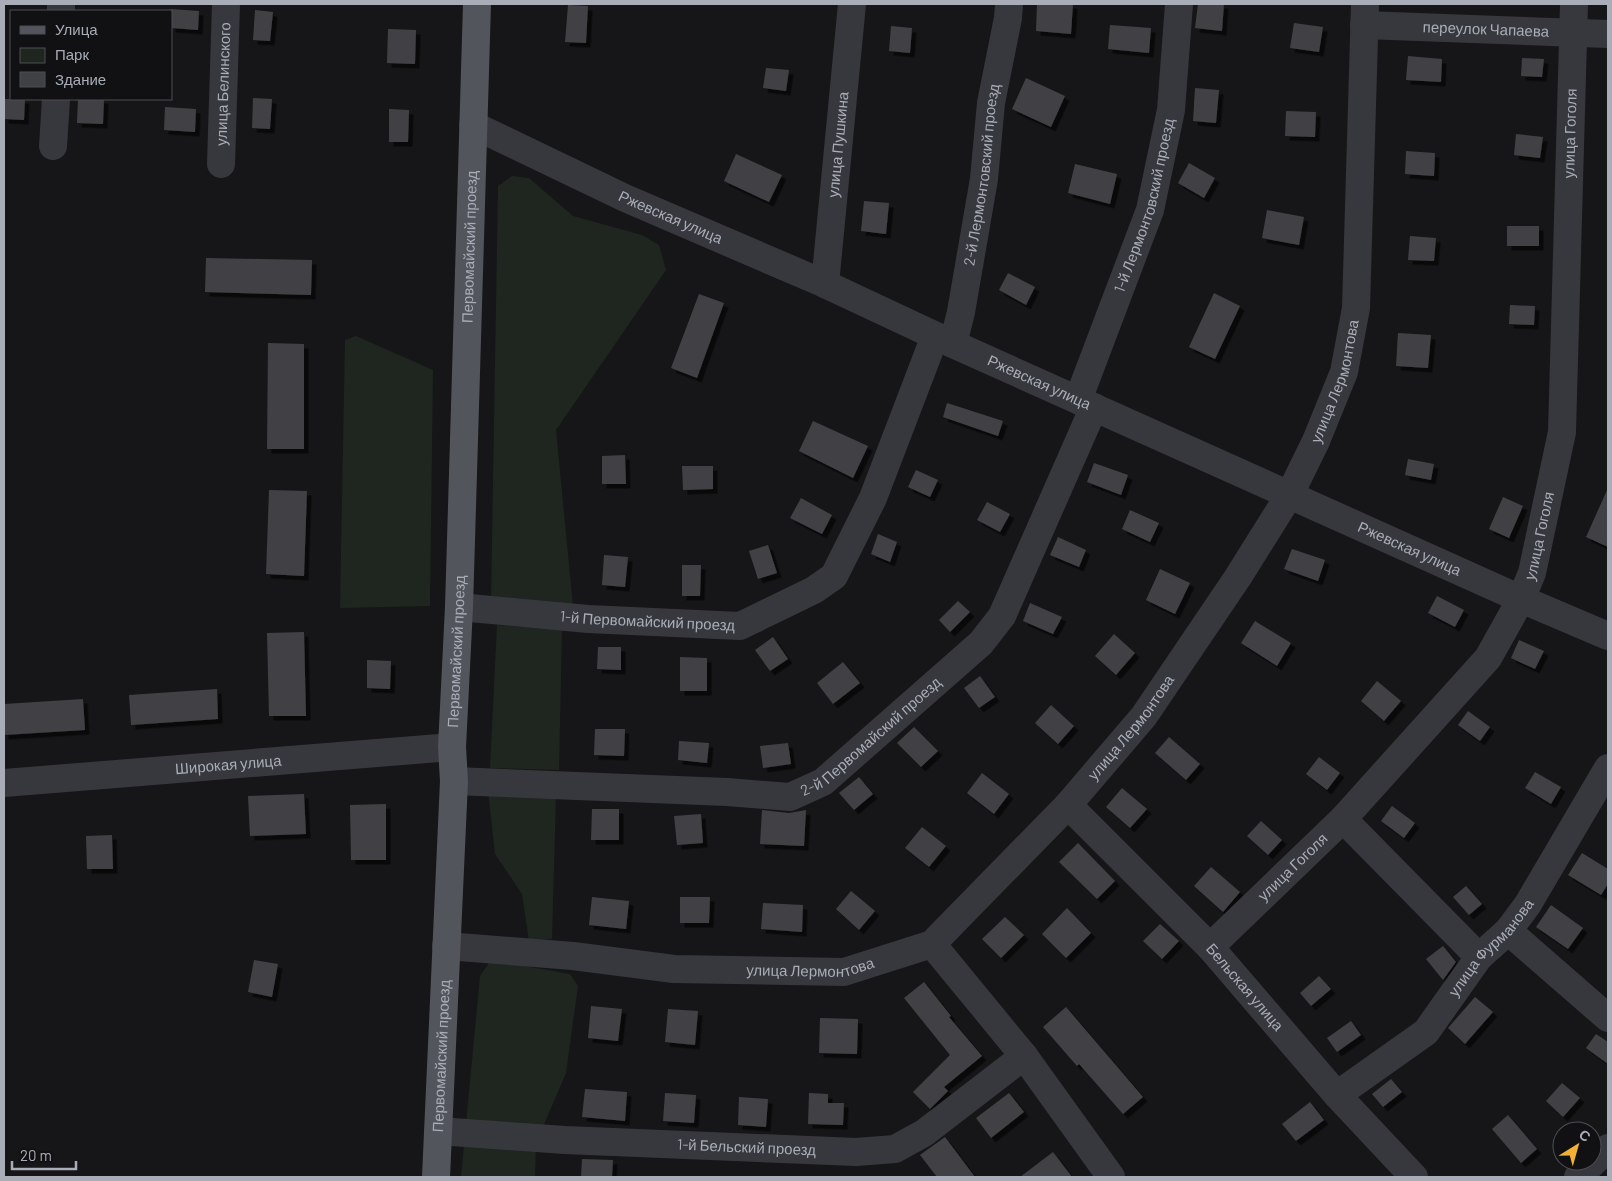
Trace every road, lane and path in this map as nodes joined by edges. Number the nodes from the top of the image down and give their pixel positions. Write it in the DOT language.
graph roads {
  1 [pos="226,4"];
  2 [pos="477,4"];
  3 [pos="852,4"];
  4 [pos="1009,4"];
  5 [pos="1179,4"];
  6 [pos="1574,4"];
  7 [pos="1364,15"];
  8 [pos="1574,32"];
  9 [pos="1608,34"];
  10 [pos="56,100"];
  11 [pos="473,126"];
  12 [pos="53,146"];
  13 [pos="221,164"];
  14 [pos="825,284"];
  15 [pos="944,340"];
  16 [pos="1086,404"];
  17 [pos="1290,494"];
  18 [pos="1521,599"];
  19 [pos="459,607"];
  20 [pos="1608,636"];
  21 [pos="452,747"];
  22 [pos="1608,768"];
  23 [pos="454,781"];
  24 [pos="4,783"];
  25 [pos="1068,805"];
  26 [pos="1343,819"];
  27 [pos="1508,931"];
  28 [pos="932,944"];
  29 [pos="446,946"];
  30 [pos="1210,947"];
  31 [pos="1479,957"];
  32 [pos="1608,1018"];
  33 [pos="1024,1056"];
  34 [pos="1337,1095"];
  35 [pos="438,1131"];
  36 [pos="1608,1148"];
  37 [pos="436,1177"];
  38 [pos="1111,1177"];
  39 [pos="1414,1177"];
  40 [pos="1578,1177"];
  1 -- 13 [label="street, улица Белинского"];
  2 -- 11 [label="main road, Первомайский проезд"];
  3 -- 14 [label="street, улица Пушкина"];
  4 -- 15 [label="street, 2-й Лермонтовский проезд"];
  5 -- 16 [label="street, 1-й Лермонтовский проезд"];
  6 -- 8 [label="street, улица Гоголя"];
  7 -- 8 [label="street, переулок Чапаева"];
  7 -- 17 [label="street, улица Лермонтова"];
  8 -- 9 [label="street, переулок Чапаева"];
  8 -- 18 [label="street, улица Гоголя"];
  10 -- 12 [label="street"];
  11 -- 14 [label="street, Ржевская улица"];
  11 -- 19 [label="main road, Первомайский проезд"];
  14 -- 15 [label="street, Ржевская улица"];
  15 -- 16 [label="street, Ржевская улица"];
  15 -- 19 [label="street, 1-й Первомайский проезд"];
  16 -- 17 [label="street, Ржевская улица"];
  16 -- 23 [label="street, 2-й Первомайский проезд"];
  17 -- 18 [label="street, Ржевская улица"];
  17 -- 25 [label="street, улица Лермонтова"];
  18 -- 20 [label="street, Ржевская улица"];
  18 -- 26 [label="street, улица Гоголя"];
  19 -- 21 [label="main road, Первомайский проезд"];
  21 -- 23 [label="main road, Первомайский проезд"];
  21 -- 24 [label="street, Широкая улица"];
  22 -- 27 [label="street, улица Фурманова"];
  23 -- 29 [label="main road, Первомайский проезд"];
  25 -- 28 [label="street, улица Лермонтова"];
  25 -- 30 [label="street, Бельская улица"];
  26 -- 30 [label="street, улица Гоголя"];
  26 -- 31 [label="street"];
  27 -- 31 [label="street, улица Фурманова"];
  27 -- 32 [label="street"];
  28 -- 29 [label="street, улица Лермонтова"];
  28 -- 33 [label="street"];
  29 -- 35 [label="main road, Первомайский проезд"];
  30 -- 34 [label="street, Бельская улица"];
  31 -- 34 [label="street, улица Фурманова"];
  33 -- 35 [label="street, 1-й Бельский проезд"];
  33 -- 38 [label="street"];
  34 -- 39 [label="street, Бельская улица"];
  35 -- 37 [label="main road, Первомайский проезд"];
  36 -- 40 [label="street"];
}
